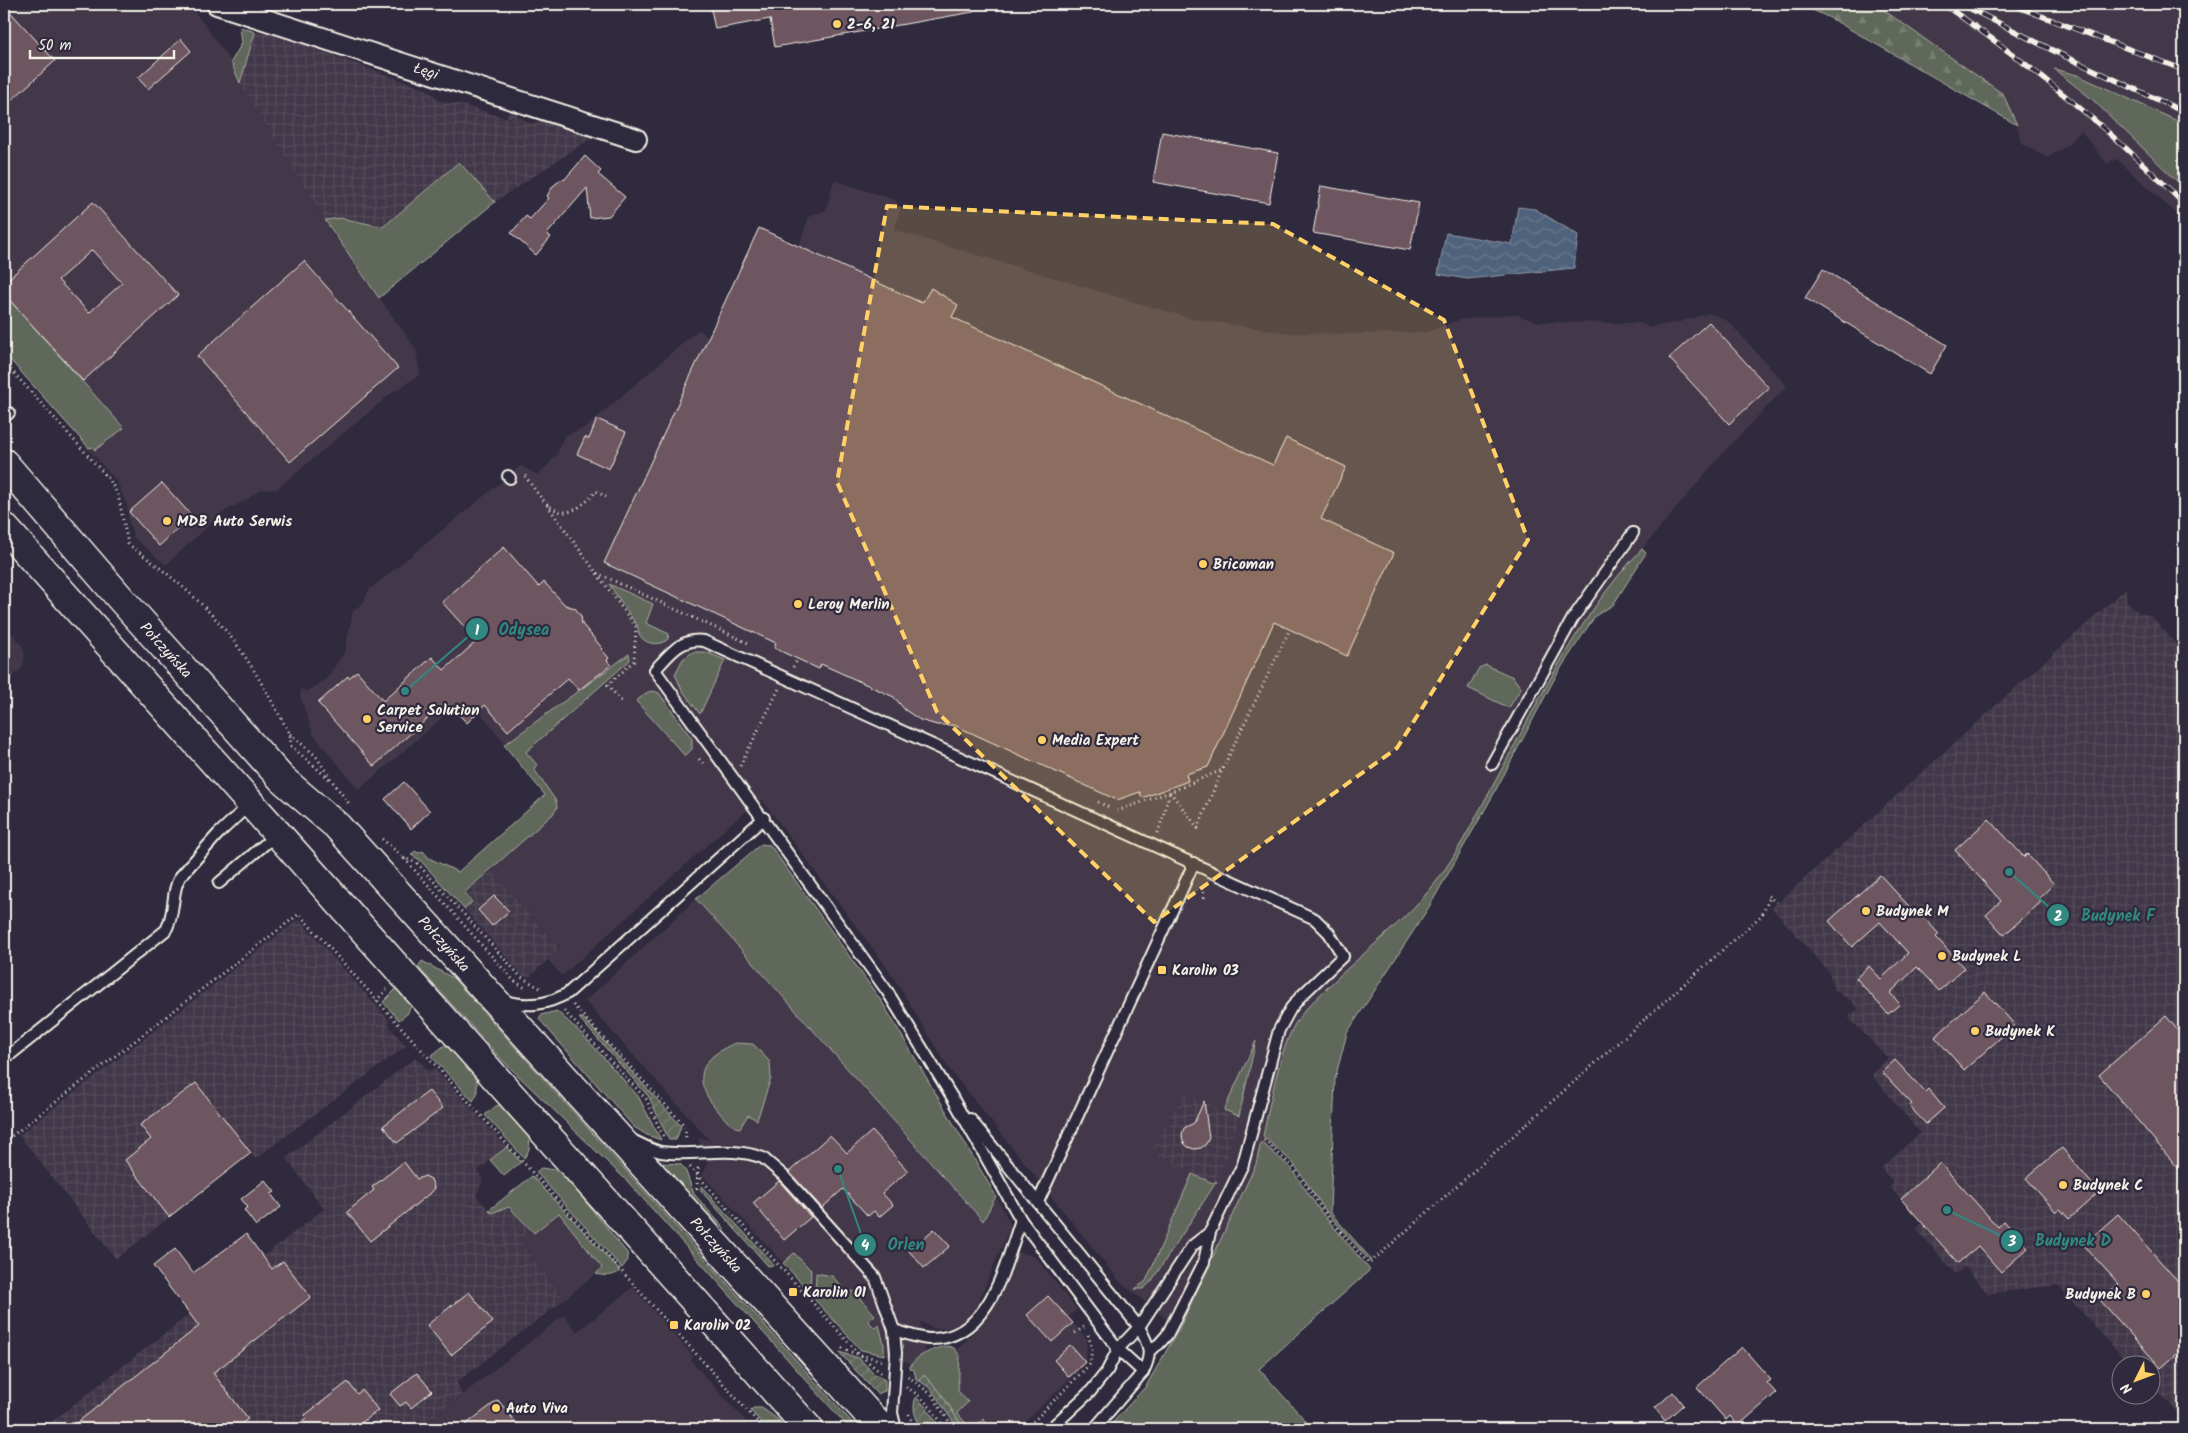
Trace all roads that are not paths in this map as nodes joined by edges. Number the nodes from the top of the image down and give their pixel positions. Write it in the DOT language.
graph roads {
  1 [pos="217,4"];
  2 [pos="636,139"];
  3 [pos="4,463"];
  4 [pos="4,528"];
  5 [pos="1633,533"];
  6 [pos="1492,764"];
  7 [pos="251,804"];
  8 [pos="764,818"];
  9 [pos="277,833"];
  10 [pos="1194,863"];
  11 [pos="219,883"];
  12 [pos="493,998"];
  13 [pos="4,1057"];
  14 [pos="952,1097"];
  15 [pos="615,1132"];
  16 [pos="1038,1202"];
  17 [pos="1021,1220"];
  18 [pos="1210,1232"];
  19 [pos="1139,1327"];
  20 [pos="894,1330"];
  21 [pos="1118,1349"];
  22 [pos="1150,1350"];
  23 [pos="1143,1372"];
  24 [pos="810,1429"];
  25 [pos="882,1429"];
  26 [pos="896,1429"];
  27 [pos="1050,1429"];
  28 [pos="1094,1429"];
  1 -- 2 [label="street, Łęgi"];
  3 -- 12 [label="main road, Połczyńska"];
  4 -- 7 [label="main road"];
  5 -- 6 [label="lane"];
  7 -- 9 [label="main road"];
  7 -- 13 [label="lane"];
  8 -- 10 [label="lane"];
  8 -- 12 [label="lane"];
  8 -- 14 [label="lane"];
  9 -- 11 [label="lane"];
  9 -- 24 [label="main road"];
  10 -- 16 [label="lane"];
  10 -- 18 [label="lane"];
  12 -- 15 [label="main road, Połczyńska"];
  14 -- 16 [label="lane"];
  14 -- 17 [label="lane"];
  15 -- 20 [label="lane"];
  15 -- 25 [label="main road, Połczyńska"];
  16 -- 19 [label="lane"];
  17 -- 20 [label="lane"];
  17 -- 21 [label="lane"];
  18 -- 19 [label="lane"];
  18 -- 22 [label="lane"];
  19 -- 21 [label="lane"];
  19 -- 22 [label="lane"];
  20 -- 26 [label="lane"];
  21 -- 23 [label="lane"];
  21 -- 27 [label="lane"];
  22 -- 23 [label="lane"];
  23 -- 28 [label="lane"];
}
